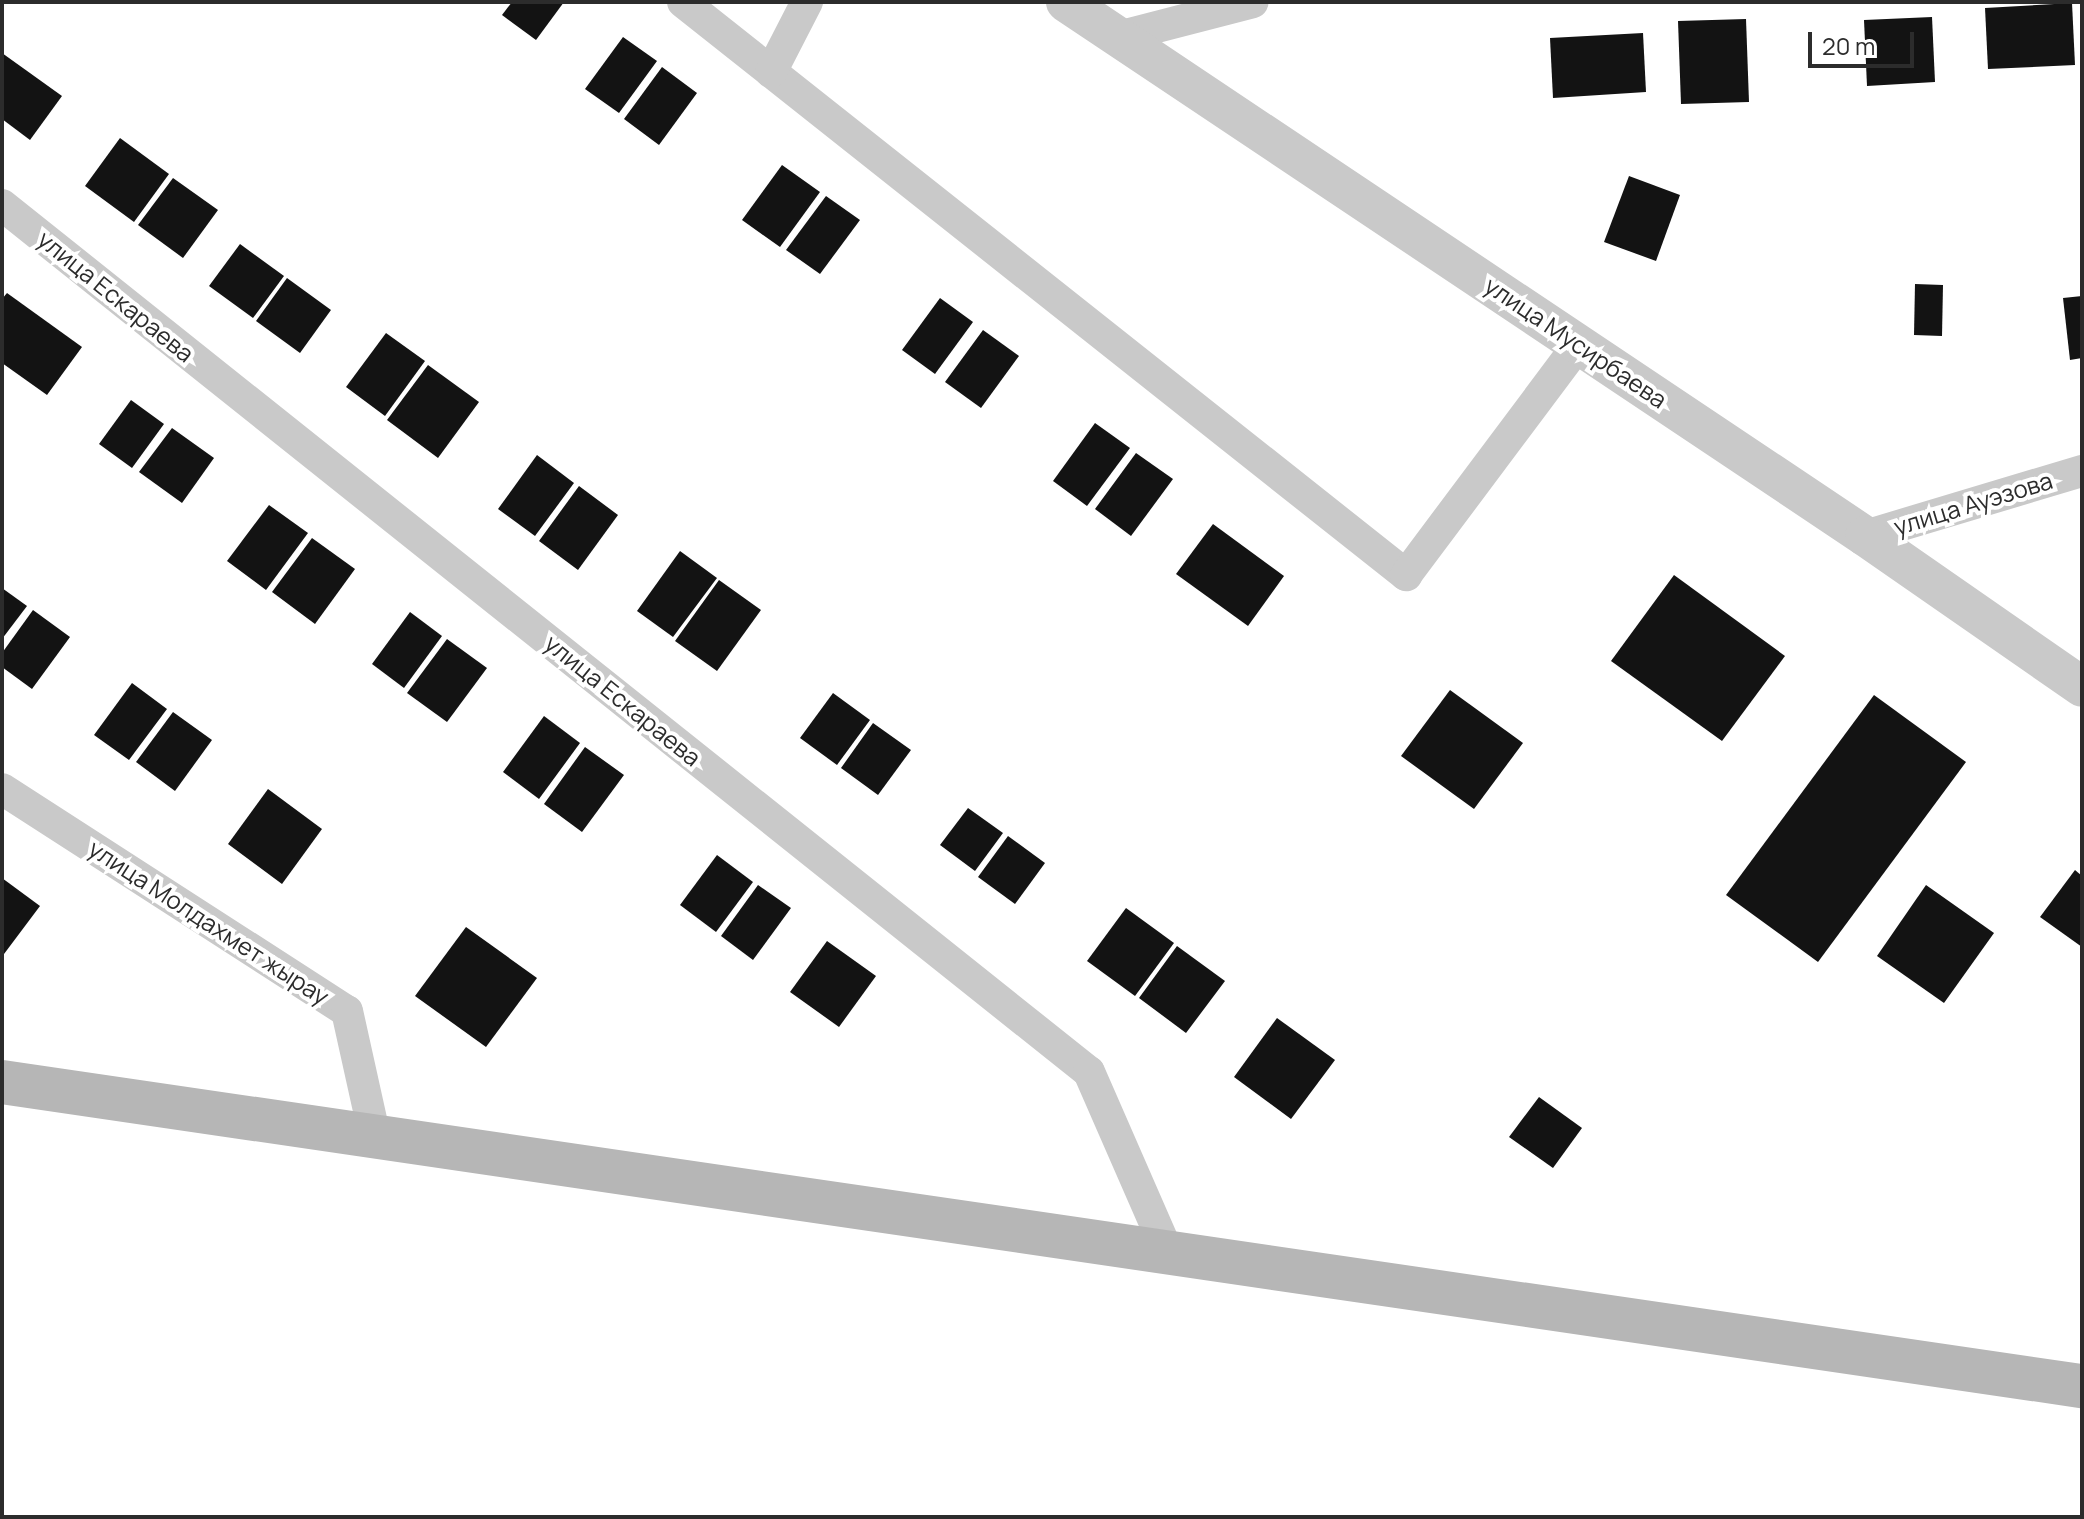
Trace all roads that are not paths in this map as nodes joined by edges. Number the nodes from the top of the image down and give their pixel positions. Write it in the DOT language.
graph roads {
  1 [pos="683,2"];
  2 [pos="807,2"];
  3 [pos="1066,2"];
  4 [pos="1253,2"];
  5 [pos="1118,37"];
  6 [pos="771,72"];
  7 [pos="2,205"];
  8 [pos="1579,344"];
  9 [pos="2082,471"];
  10 [pos="1865,536"];
  11 [pos="2082,687"];
  12 [pos="2,789"];
  13 [pos="2,1082"];
  14 [pos="375,1137"];
  15 [pos="1168,1253"];
  16 [pos="2082,1386"];
  1 -- 6 [label="street"];
  2 -- 6 [label="street"];
  3 -- 5 [label="street, улица Мусирбаева"];
  4 -- 5 [label="street"];
  5 -- 8 [label="street, улица Мусирбаева"];
  6 -- 8 [label="street"];
  7 -- 15 [label="street, улица Ескараева"];
  8 -- 10 [label="street, улица Мусирбаева"];
  9 -- 10 [label="street, улица Ауэзова"];
  10 -- 11 [label="street, улица Мусирбаева"];
  12 -- 14 [label="street, улица Молдахмет жырау"];
  13 -- 14 [label="main road"];
  14 -- 15 [label="main road"];
  15 -- 16 [label="main road"];
}
